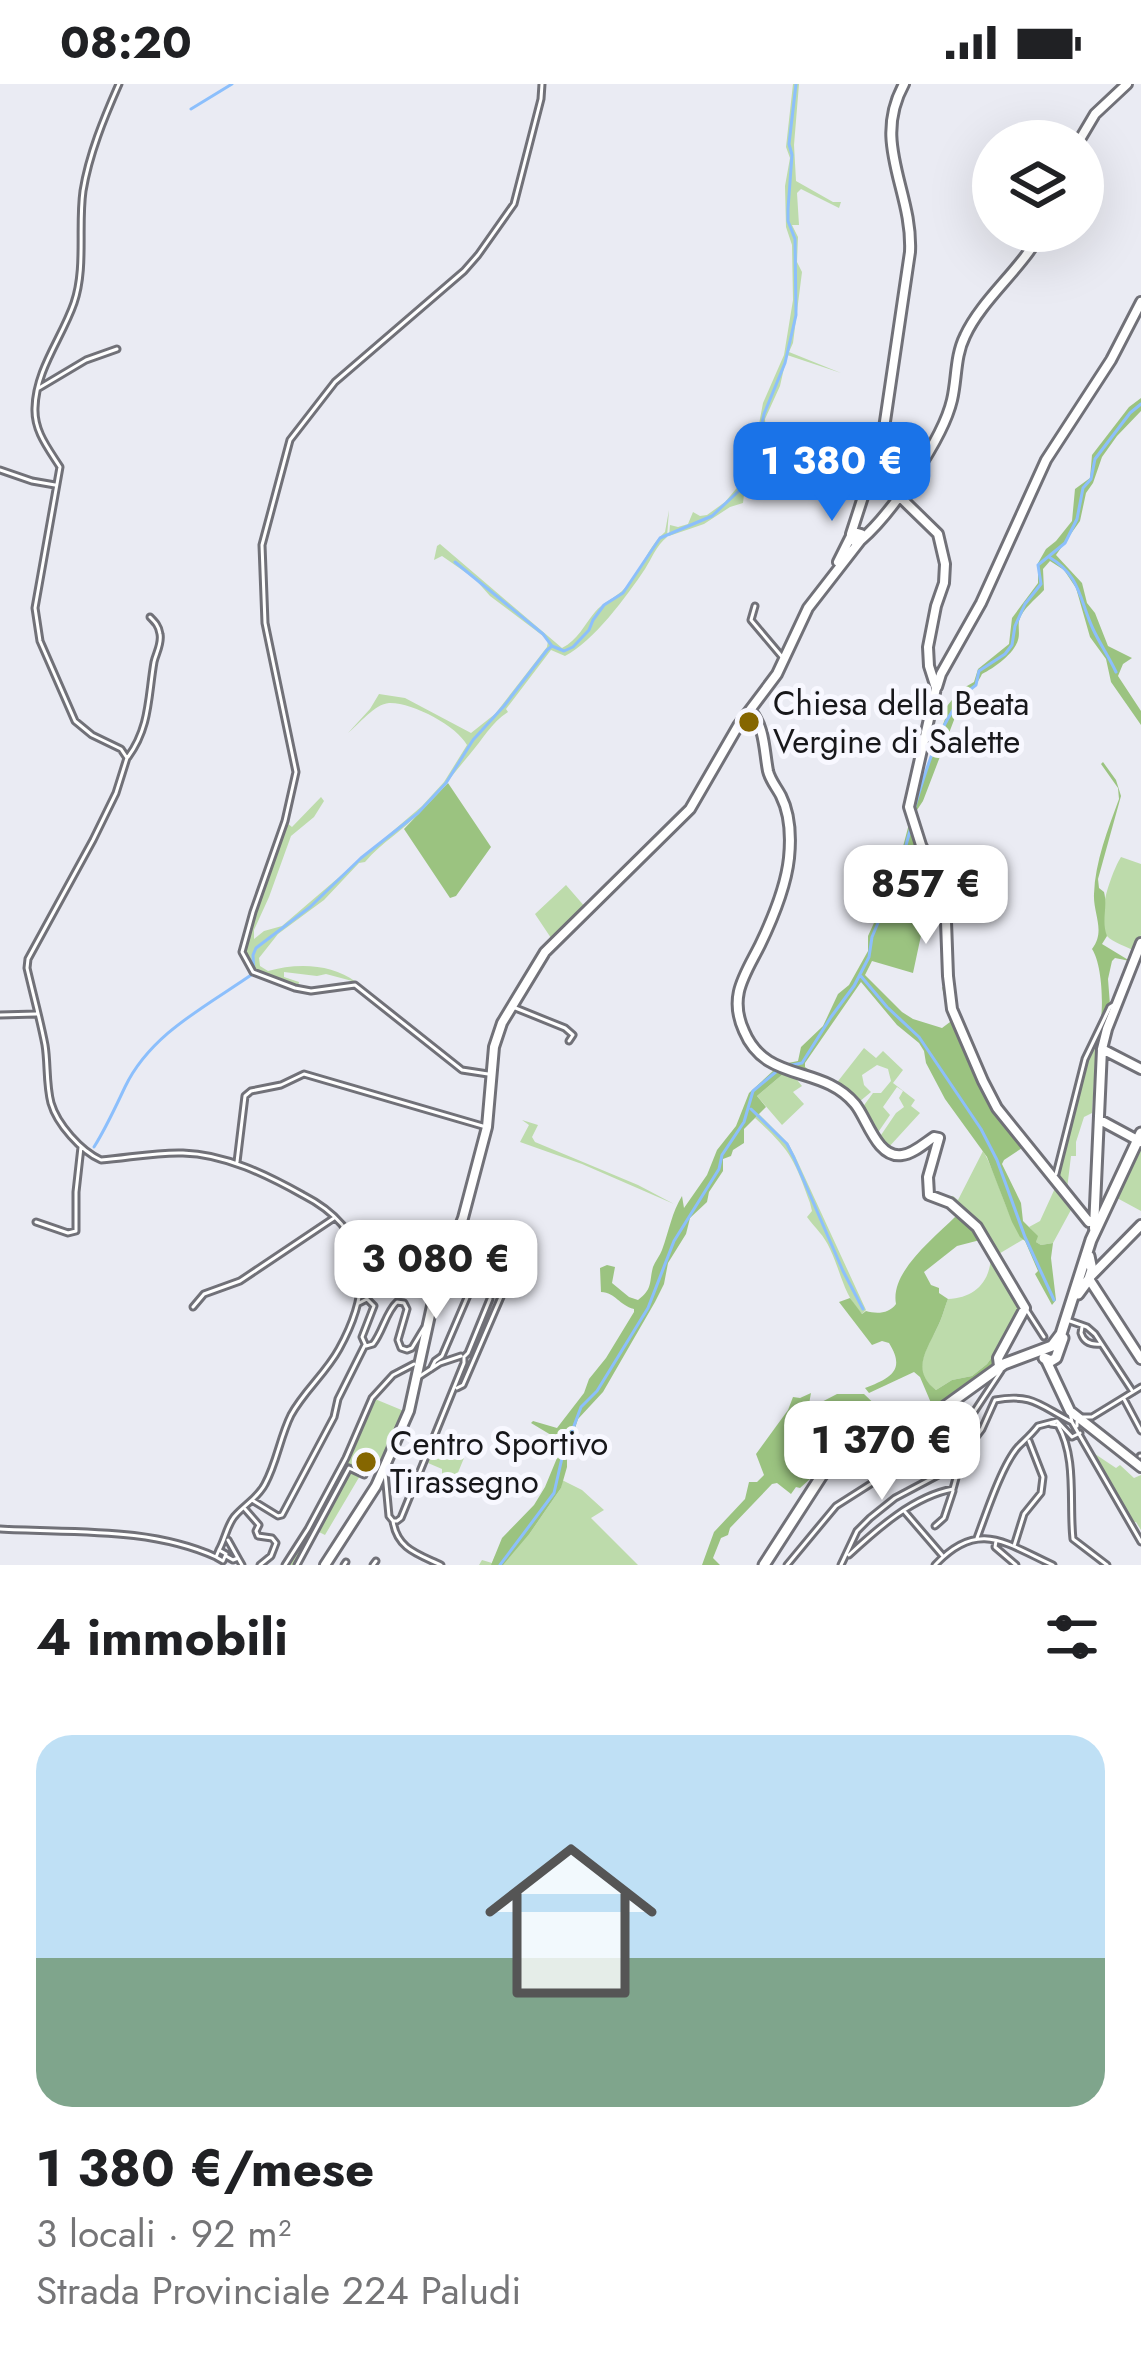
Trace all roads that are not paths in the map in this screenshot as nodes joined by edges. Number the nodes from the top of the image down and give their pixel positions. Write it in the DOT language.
graph roads {
  1 [pos="119,84"];
  2 [pos="542,84"];
  3 [pos="904,84"];
  4 [pos="1126,84"];
  5 [pos="1091,120"];
  6 [pos="1029,252"];
  7 [pos="1141,302"];
  8 [pos="117,350"];
  9 [pos="37,389"];
  10 [pos="0,470"];
  11 [pos="57,485"];
  12 [pos="899,496"];
  13 [pos="857,536"];
  14 [pos="755,606"];
  15 [pos="150,616"];
  16 [pos="784,659"];
  17 [pos="936,688"];
  18 [pos="751,711"];
  19 [pos="127,758"];
  20 [pos="1141,943"];
  21 [pos="1117,1003"];
  22 [pos="511,1007"];
  23 [pos="38,1014"];
  24 [pos="0,1015"];
  25 [pos="569,1041"];
  26 [pos="1102,1049"];
  27 [pos="1141,1069"];
  28 [pos="491,1075"];
  29 [pos="1100,1120"];
  30 [pos="487,1127"];
  31 [pos="1139,1141"];
  32 [pos="81,1145"];
  33 [pos="237,1164"];
  34 [pos="1055,1178"];
  35 [pos="335,1217"];
  36 [pos="36,1222"];
  37 [pos="1094,1224"];
  38 [pos="1139,1231"];
  39 [pos="1089,1273"];
  40 [pos="507,1283"];
  41 [pos="472,1286"];
  42 [pos="490,1299"];
  43 [pos="357,1304"];
  44 [pos="193,1307"];
  45 [pos="1025,1308"];
  46 [pos="1069,1320"];
  47 [pos="429,1325"];
  48 [pos="1083,1325"];
  49 [pos="1102,1344"];
  50 [pos="365,1345"];
  51 [pos="1049,1352"];
  52 [pos="464,1357"];
  53 [pos="1141,1359"];
  54 [pos="419,1361"];
  55 [pos="1008,1363"];
  56 [pos="431,1369"];
  57 [pos="416,1377"];
  58 [pos="1141,1387"];
  59 [pos="454,1388"];
  60 [pos="1133,1391"];
  61 [pos="1124,1397"];
  62 [pos="1048,1422"];
  63 [pos="1077,1426"];
  64 [pos="1141,1431"];
  65 [pos="975,1438"];
  66 [pos="1029,1439"];
  67 [pos="926,1449"];
  68 [pos="1141,1467"];
  69 [pos="383,1471"];
  70 [pos="364,1475"];
  71 [pos="956,1478"];
  72 [pos="953,1489"];
  73 [pos="253,1500"];
  74 [pos="244,1508"];
  75 [pos="904,1511"];
  76 [pos="392,1521"];
  77 [pos="935,1526"];
  78 [pos="0,1529"];
  79 [pos="977,1538"];
  80 [pos="996,1539"];
  81 [pos="226,1541"];
  82 [pos="1141,1542"];
  83 [pos="1014,1546"];
  84 [pos="852,1547"];
  85 [pos="943,1556"];
  86 [pos="224,1558"];
  87 [pos="238,1558"];
  88 [pos="842,1563"];
  89 [pos="242,1565"];
  90 [pos="260,1565"];
  91 [pos="285,1565"];
  92 [pos="297,1565"];
  93 [pos="325,1565"];
  94 [pos="441,1565"];
  95 [pos="764,1565"];
  96 [pos="787,1565"];
  97 [pos="935,1565"];
  98 [pos="1016,1565"];
  99 [pos="1053,1565"];
  100 [pos="1107,1565"];
  1 -- 9 [label="street"];
  2 -- 28 [label="street"];
  3 -- 13 [label="street"];
  4 -- 5 [label="street"];
  6 -- 12 [label="street"];
  7 -- 17 [label="street"];
  8 -- 9 [label="street"];
  9 -- 11 [label="street"];
  10 -- 11 [label="street"];
  11 -- 19 [label="street"];
  12 -- 13 [label="street"];
  12 -- 17 [label="street"];
  13 -- 16 [label="street"];
  14 -- 16 [label="street"];
  15 -- 19 [label="street"];
  16 -- 18 [label="street"];
  17 -- 34 [label="street"];
  18 -- 22 [label="street"];
  18 -- 45 [label="street"];
  19 -- 23 [label="street"];
  20 -- 21 [label="street"];
  21 -- 26 [label="street"];
  21 -- 34 [label="street"];
  22 -- 25 [label="street"];
  22 -- 28 [label="street"];
  23 -- 24 [label="street"];
  23 -- 32 [label="street"];
  26 -- 27 [label="street"];
  26 -- 29 [label="street"];
  28 -- 30 [label="street"];
  29 -- 31 [label="street"];
  29 -- 37 [label="street"];
  30 -- 33 [label="street"];
  30 -- 47 [label="street"];
  31 -- 37 [label="main road"];
  32 -- 33 [label="street"];
  32 -- 36 [label="street"];
  33 -- 35 [label="street"];
  34 -- 37 [label="street"];
  35 -- 43 [label="street"];
  35 -- 44 [label="street"];
  37 -- 39 [label="main road"];
  38 -- 39 [label="street"];
  39 -- 46 [label="main road"];
  39 -- 51 [label="main road"];
  39 -- 53 [label="street"];
  40 -- 59 [label="street"];
  41 -- 56 [label="street"];
  42 -- 52 [label="street"];
  43 -- 50 [label="street"];
  43 -- 73 [label="street"];
  45 -- 51 [label="street"];
  45 -- 55 [label="street"];
  46 -- 48 [label="street"];
  46 -- 51 [label="main road"];
  47 -- 50 [label="street"];
  47 -- 54 [label="street"];
  48 -- 49 [label="street"];
  48 -- 49 [label="street"];
  49 -- 60 [label="street"];
  50 -- 73 [label="street"];
  51 -- 55 [label="main road"];
  51 -- 63 [label="street"];
  52 -- 56 [label="street"];
  52 -- 59 [label="street"];
  54 -- 57 [label="street"];
  54 -- 91 [label="street"];
  55 -- 67 [label="street"];
  55 -- 95 [label="main road"];
  56 -- 57 [label="street"];
  57 -- 69 [label="street"];
  58 -- 60 [label="street"];
  59 -- 76 [label="street"];
  60 -- 61 [label="street"];
  61 -- 63 [label="street"];
  61 -- 64 [label="street"];
  62 -- 63 [label="street"];
  62 -- 66 [label="street"];
  62 -- 100 [label="street"];
  63 -- 65 [label="street"];
  63 -- 68 [label="street"];
  63 -- 82 [label="street"];
  65 -- 67 [label="street"];
  65 -- 84 [label="street"];
  66 -- 79 [label="street"];
  66 -- 83 [label="street"];
  67 -- 96 [label="street"];
  69 -- 76 [label="street"];
  69 -- 93 [label="street"];
  70 -- 92 [label="street"];
  71 -- 72 [label="street"];
  72 -- 75 [label="street"];
  72 -- 77 [label="street"];
  73 -- 74 [label="street"];
  74 -- 81 [label="street"];
  74 -- 90 [label="street"];
  75 -- 84 [label="street"];
  75 -- 85 [label="street"];
  76 -- 94 [label="street"];
  78 -- 86 [label="street"];
  79 -- 80 [label="street"];
  79 -- 85 [label="street"];
  80 -- 83 [label="street"];
  80 -- 98 [label="street"];
  81 -- 86 [label="street"];
  81 -- 87 [label="street"];
  83 -- 99 [label="street"];
  84 -- 88 [label="street"];
  85 -- 97 [label="street"];
  86 -- 87 [label="street"];
  87 -- 89 [label="street"];
}
